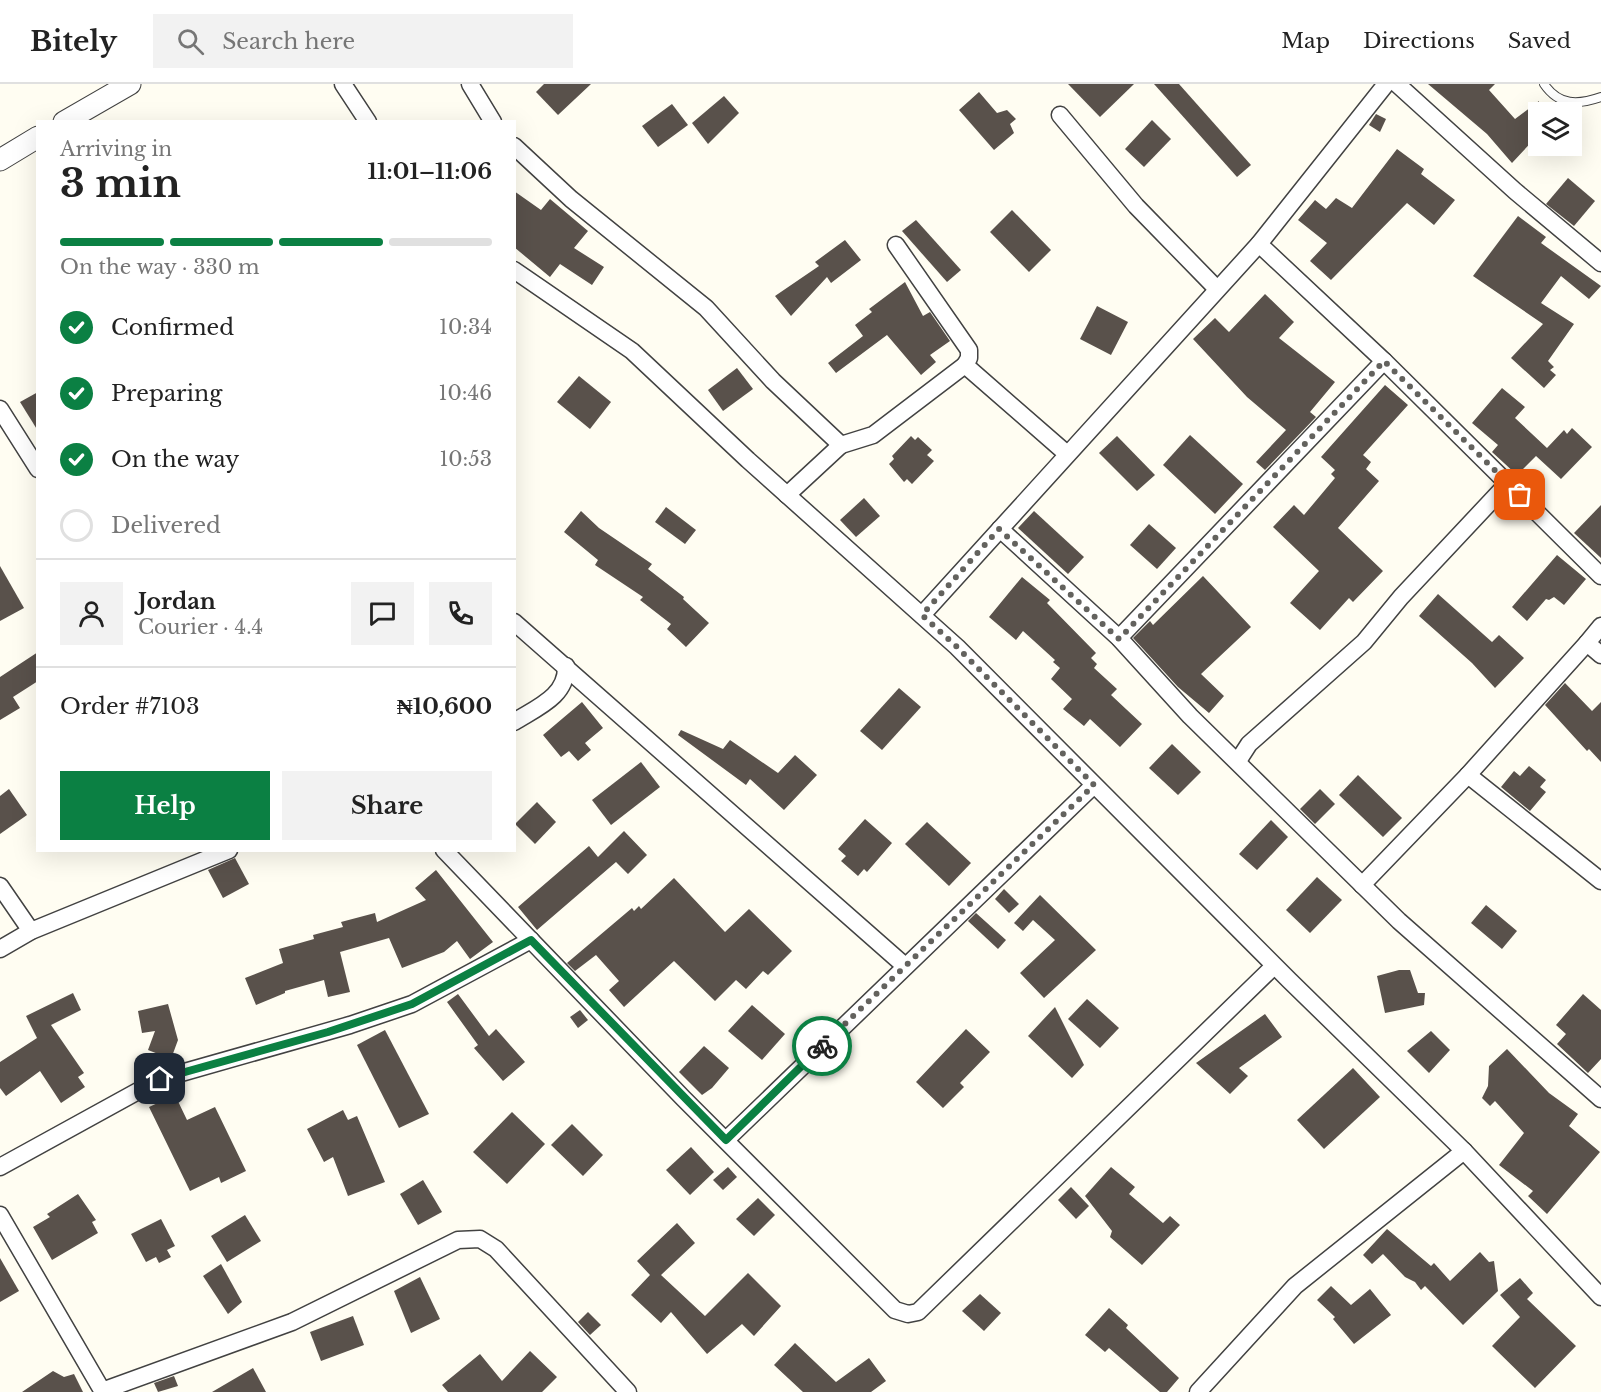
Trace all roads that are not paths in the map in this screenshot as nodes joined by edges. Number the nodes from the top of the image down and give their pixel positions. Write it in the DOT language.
graph roads {
  1 [pos="130,84"];
  2 [pos="343,84"];
  3 [pos="470,84"];
  4 [pos="1386,84"];
  5 [pos="1397,84"];
  6 [pos="1544,84"];
  7 [pos="1601,97"];
  8 [pos="1060,115"];
  9 [pos="67,120"];
  10 [pos="367,120"];
  11 [pos="492,120"];
  12 [pos="36,138"];
  13 [pos="516,148"];
  14 [pos="0,160"];
  15 [pos="1259,244"];
  16 [pos="896,245"];
  17 [pos="1601,262"];
  18 [pos="516,272"];
  19 [pos="1218,289"];
  20 [pos="1384,361"];
  21 [pos="965,364"];
  22 [pos="0,409"];
  23 [pos="841,445"];
  24 [pos="1067,454"];
  25 [pos="36,466"];
  26 [pos="1508,483"];
  27 [pos="787,495"];
  28 [pos="999,529"];
  29 [pos="1601,576"];
  30 [pos="922,615"];
  31 [pos="516,624"];
  32 [pos="1601,626"];
  33 [pos="1119,639"];
  34 [pos="1587,643"];
  35 [pos="1601,655"];
  36 [pos="566,666"];
  37 [pos="516,721"];
  38 [pos="1238,761"];
  39 [pos="1468,775"];
  40 [pos="1094,785"];
  41 [pos="446,852"];
  42 [pos="212,854"];
  43 [pos="1601,881"];
  44 [pos="1362,885"];
  45 [pos="0,886"];
  46 [pos="31,931"];
  47 [pos="531,940"];
  48 [pos="0,950"];
  49 [pos="905,966"];
  50 [pos="1274,966"];
  51 [pos="1601,1099"];
  52 [pos="726,1140"];
  53 [pos="1464,1151"];
  54 [pos="0,1167"];
  55 [pos="0,1215"];
  56 [pos="1601,1297"];
  57 [pos="102,1391"];
  58 [pos="628,1392"];
  59 [pos="1198,1392"];
  1 -- 9 [label="street"];
  2 -- 10 [label="street"];
  3 -- 11 [label="street"];
  4 -- 15 [label="street"];
  5 -- 17 [label="street"];
  6 -- 7 [label="lane"];
  8 -- 19 [label="street"];
  12 -- 14 [label="street"];
  13 -- 23 [label="street"];
  15 -- 19 [label="street"];
  15 -- 20 [label="street"];
  16 -- 21 [label="street"];
  18 -- 27 [label="street"];
  19 -- 24 [label="street"];
  20 -- 26 [label="street"];
  20 -- 33 [label="street"];
  21 -- 23 [label="street"];
  21 -- 24 [label="street"];
  22 -- 25 [label="street"];
  23 -- 27 [label="street"];
  24 -- 28 [label="street"];
  26 -- 29 [label="street"];
  26 -- 38 [label="street"];
  27 -- 30 [label="street"];
  28 -- 30 [label="street"];
  28 -- 33 [label="street"];
  30 -- 40 [label="street"];
  31 -- 36 [label="street"];
  32 -- 34 [label="street"];
  33 -- 38 [label="street"];
  34 -- 35 [label="street"];
  34 -- 39 [label="street"];
  36 -- 37 [label="street"];
  36 -- 49 [label="street"];
  38 -- 44 [label="street"];
  39 -- 43 [label="street"];
  39 -- 44 [label="street"];
  40 -- 49 [label="street"];
  40 -- 50 [label="street"];
  41 -- 47 [label="street"];
  42 -- 46 [label="street"];
  44 -- 51 [label="street"];
  45 -- 46 [label="street"];
  46 -- 48 [label="street"];
  47 -- 52 [label="street"];
  47 -- 54 [label="street"];
  49 -- 52 [label="street"];
  50 -- 52 [label="street"];
  50 -- 53 [label="street"];
  53 -- 56 [label="street"];
  53 -- 59 [label="street"];
  55 -- 57 [label="street"];
  57 -- 58 [label="street"];
}
